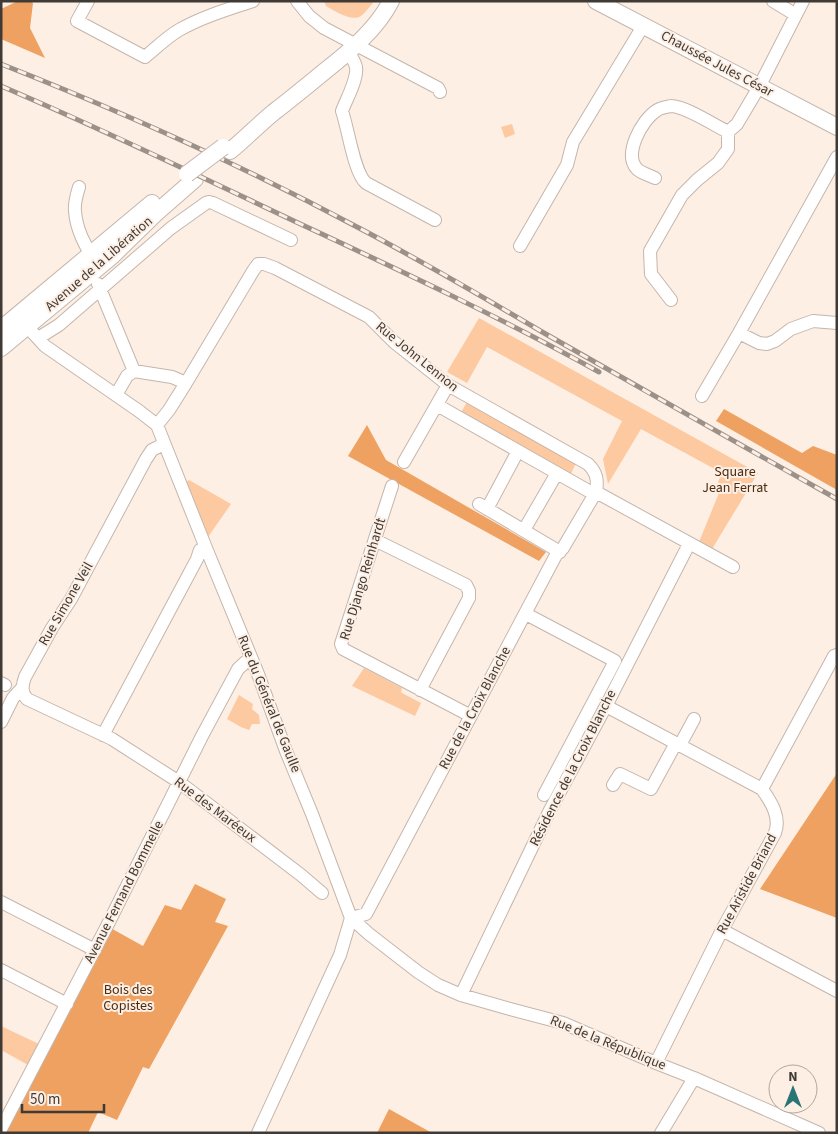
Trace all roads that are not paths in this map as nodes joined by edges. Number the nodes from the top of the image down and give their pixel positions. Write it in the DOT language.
graph roads {
  1 [pos="88,1"];
  2 [pos="253,1"];
  3 [pos="296,1"];
  4 [pos="391,1"];
  5 [pos="596,1"];
  6 [pos="774,1"];
  7 [pos="803,1"];
  8 [pos="796,15"];
  9 [pos="643,26"];
  10 [pos="353,48"];
  11 [pos="759,87"];
  12 [pos="440,92"];
  13 [pos="837,127"];
  14 [pos="728,132"];
  15 [pos="837,157"];
  16 [pos="654,178"];
  17 [pos="79,187"];
  18 [pos="435,220"];
  19 [pos="291,240"];
  20 [pos="520,246"];
  21 [pos="94,264"];
  22 [pos="100,289"];
  23 [pos="671,300"];
  24 [pos="22,321"];
  25 [pos="837,323"];
  26 [pos="1,329"];
  27 [pos="739,333"];
  28 [pos="43,336"];
  29 [pos="1,348"];
  30 [pos="134,371"];
  31 [pos="186,383"];
  32 [pos="448,385"];
  33 [pos="116,395"];
  34 [pos="702,396"];
  35 [pos="437,405"];
  36 [pos="157,425"];
  37 [pos="164,444"];
  38 [pos="518,451"];
  39 [pos="404,462"];
  40 [pos="557,473"];
  41 [pos="392,486"];
  42 [pos="595,493"];
  43 [pos="524,530"];
  44 [pos="375,540"];
  45 [pos="690,544"];
  46 [pos="206,548"];
  47 [pos="560,552"];
  48 [pos="733,567"];
  49 [pos="526,614"];
  50 [pos="837,655"];
  51 [pos="251,657"];
  52 [pos="22,688"];
  53 [pos="420,690"];
  54 [pos="606,706"];
  55 [pos="471,716"];
  56 [pos="694,719"];
  57 [pos="1,722"];
  58 [pos="103,735"];
  59 [pos="678,744"];
  60 [pos="179,782"];
  61 [pos="613,785"];
  62 [pos="762,789"];
  63 [pos="544,795"];
  64 [pos="322,892"];
  65 [pos="1,902"];
  66 [pos="351,918"];
  67 [pos="722,930"];
  68 [pos="95,950"];
  69 [pos="1,970"];
  70 [pos="837,991"];
  71 [pos="461,995"];
  72 [pos="67,1004"];
  73 [pos="656,1063"];
  74 [pos="694,1078"];
  75 [pos="1,1129"];
  76 [pos="258,1133"];
  77 [pos="661,1133"];
  78 [pos="819,1133"];
  1 -- 2 [label="street"];
  3 -- 10 [label="street"];
  4 -- 10 [label="main road, Avenue de la Libération"];
  5 -- 9 [label="main road, Chaussée Jules César"];
  6 -- 8 [label="street"];
  7 -- 8 [label="street"];
  8 -- 11 [label="street"];
  9 -- 11 [label="main road, Chaussée Jules César"];
  9 -- 20 [label="street"];
  10 -- 12 [label="street"];
  10 -- 18 [label="street"];
  10 -- 21 [label="main road, Avenue de la Libération"];
  11 -- 13 [label="main road, Chaussée Jules César"];
  11 -- 14 [label="street"];
  14 -- 16 [label="street"];
  14 -- 23 [label="street"];
  15 -- 27 [label="street"];
  17 -- 21 [label="street"];
  19 -- 22 [label="street"];
  21 -- 22 [label="street"];
  21 -- 24 [label="main road, Avenue de la Libération"];
  22 -- 28 [label="street"];
  22 -- 30 [label="street"];
  24 -- 26 [label="main road, Avenue de la Libération"];
  24 -- 29 [label="main road, Avenue de la Libération"];
  24 -- 33 [label="street"];
  25 -- 27 [label="street"];
  27 -- 34 [label="street"];
  30 -- 31 [label="street"];
  30 -- 33 [label="street"];
  31 -- 32 [label="street, Rue John Lennon"];
  31 -- 36 [label="street"];
  32 -- 35 [label="street"];
  32 -- 42 [label="street, Rue John Lennon"];
  33 -- 36 [label="street"];
  35 -- 38 [label="street"];
  35 -- 39 [label="street"];
  36 -- 37 [label="street, Rue du Général de Gaulle"];
  37 -- 46 [label="street, Rue du Général de Gaulle"];
  37 -- 52 [label="street, Rue Simone Veil"];
  38 -- 40 [label="street"];
  38 -- 43 [label="street"];
  40 -- 42 [label="street"];
  40 -- 43 [label="street"];
  41 -- 44 [label="street, Rue Django Reinhardt"];
  42 -- 45 [label="street"];
  42 -- 47 [label="street, Rue de la Croix Blanche"];
  43 -- 47 [label="street"];
  44 -- 53 [label="street, Rue Django Reinhardt"];
  44 -- 53 [label="street"];
  45 -- 48 [label="street"];
  45 -- 54 [label="street, Résidence de la Croix Blanche"];
  46 -- 51 [label="street, Rue du Général de Gaulle"];
  46 -- 58 [label="street"];
  47 -- 49 [label="street, Rue de la Croix Blanche"];
  49 -- 55 [label="street, Rue de la Croix Blanche"];
  49 -- 63 [label="street"];
  50 -- 62 [label="street"];
  51 -- 60 [label="street, Avenue Fernand Bommelle"];
  51 -- 66 [label="street, Rue du Général de Gaulle"];
  52 -- 57 [label="street, Rue Simone Veil"];
  52 -- 58 [label="street"];
  53 -- 55 [label="street, Rue Django Reinhardt"];
  54 -- 59 [label="street"];
  54 -- 71 [label="street, Résidence de la Croix Blanche"];
  55 -- 66 [label="street, Rue de la Croix Blanche"];
  56 -- 59 [label="street"];
  58 -- 60 [label="street, Rue des Maréeux"];
  59 -- 61 [label="street"];
  59 -- 62 [label="street"];
  60 -- 64 [label="street, Rue des Maréeux"];
  60 -- 68 [label="street, Avenue Fernand Bommelle"];
  62 -- 67 [label="street, Rue Aristide Briand"];
  65 -- 68 [label="street"];
  66 -- 71 [label="street, Rue de la République"];
  66 -- 76 [label="street"];
  67 -- 70 [label="street"];
  67 -- 73 [label="street, Rue Aristide Briand"];
  68 -- 72 [label="street, Avenue Fernand Bommelle"];
  69 -- 72 [label="street"];
  71 -- 73 [label="street, Rue de la République"];
  72 -- 75 [label="street, Avenue Fernand Bommelle"];
  73 -- 74 [label="street, Rue de la République"];
  74 -- 77 [label="street"];
  74 -- 78 [label="street, Rue de la République"];
}
